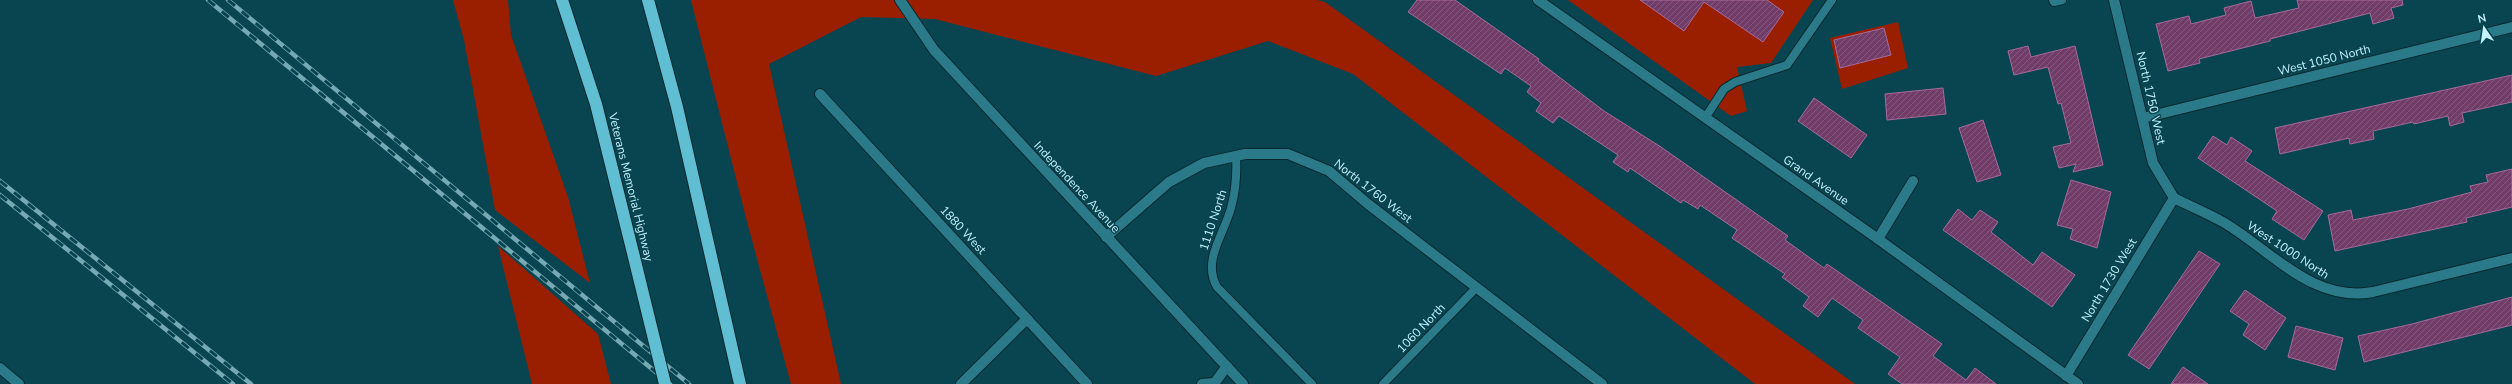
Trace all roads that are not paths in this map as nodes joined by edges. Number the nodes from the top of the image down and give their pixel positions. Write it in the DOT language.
graph roads {
  1 [pos="562,0"];
  2 [pos="648,0"];
  3 [pos="900,0"];
  4 [pos="1538,0"];
  5 [pos="1832,0"];
  6 [pos="2053,0"];
  7 [pos="2062,0"];
  8 [pos="2114,0"];
  9 [pos="2512,27"];
  10 [pos="820,94"];
  11 [pos="1705,118"];
  12 [pos="2143,118"];
  13 [pos="1236,156"];
  14 [pos="1913,181"];
  15 [pos="2174,198"];
  16 [pos="1106,237"];
  17 [pos="1878,239"];
  18 [pos="2512,258"];
  19 [pos="1476,288"];
  20 [pos="1028,319"];
  21 [pos="1227,366"];
  22 [pos="0,368"];
  23 [pos="2066,376"];
  24 [pos="19,384"];
  25 [pos="665,384"];
  26 [pos="740,384"];
  27 [pos="961,384"];
  28 [pos="1087,384"];
  29 [pos="1202,384"];
  30 [pos="1214,384"];
  31 [pos="1243,384"];
  32 [pos="1312,384"];
  33 [pos="1383,384"];
  34 [pos="1602,384"];
  35 [pos="2078,384"];
  1 -- 25 [label="highway, Veterans Memorial Highway, bridge"];
  2 -- 26 [label="highway"];
  3 -- 16 [label="street, Independence Avenue"];
  4 -- 11 [label="street, Grand Avenue"];
  5 -- 11 [label="lane"];
  6 -- 7 [label="lane"];
  8 -- 12 [label="street, North 1750 West"];
  9 -- 12 [label="street, West 1050 North"];
  10 -- 20 [label="street, 1880 West"];
  11 -- 17 [label="street, Grand Avenue"];
  12 -- 15 [label="street, North 1750 West"];
  13 -- 16 [label="street, North 1760 West"];
  13 -- 19 [label="street, North 1760 West"];
  13 -- 32 [label="lane, 1110 North"];
  14 -- 17 [label="street"];
  15 -- 18 [label="street, West 1000 North"];
  15 -- 23 [label="street, North 1730 West"];
  16 -- 21 [label="street, Independence Avenue"];
  17 -- 23 [label="street, Grand Avenue"];
  19 -- 33 [label="lane, 1060 North"];
  19 -- 34 [label="street, North 1760 West"];
  20 -- 27 [label="street"];
  20 -- 28 [label="street, 1880 West"];
  21 -- 30 [label="street"];
  21 -- 31 [label="street, Independence Avenue"];
  22 -- 24 [label="street"];
  23 -- 35 [label="street, Grand Avenue"];
  29 -- 30 [label="street"];
}
